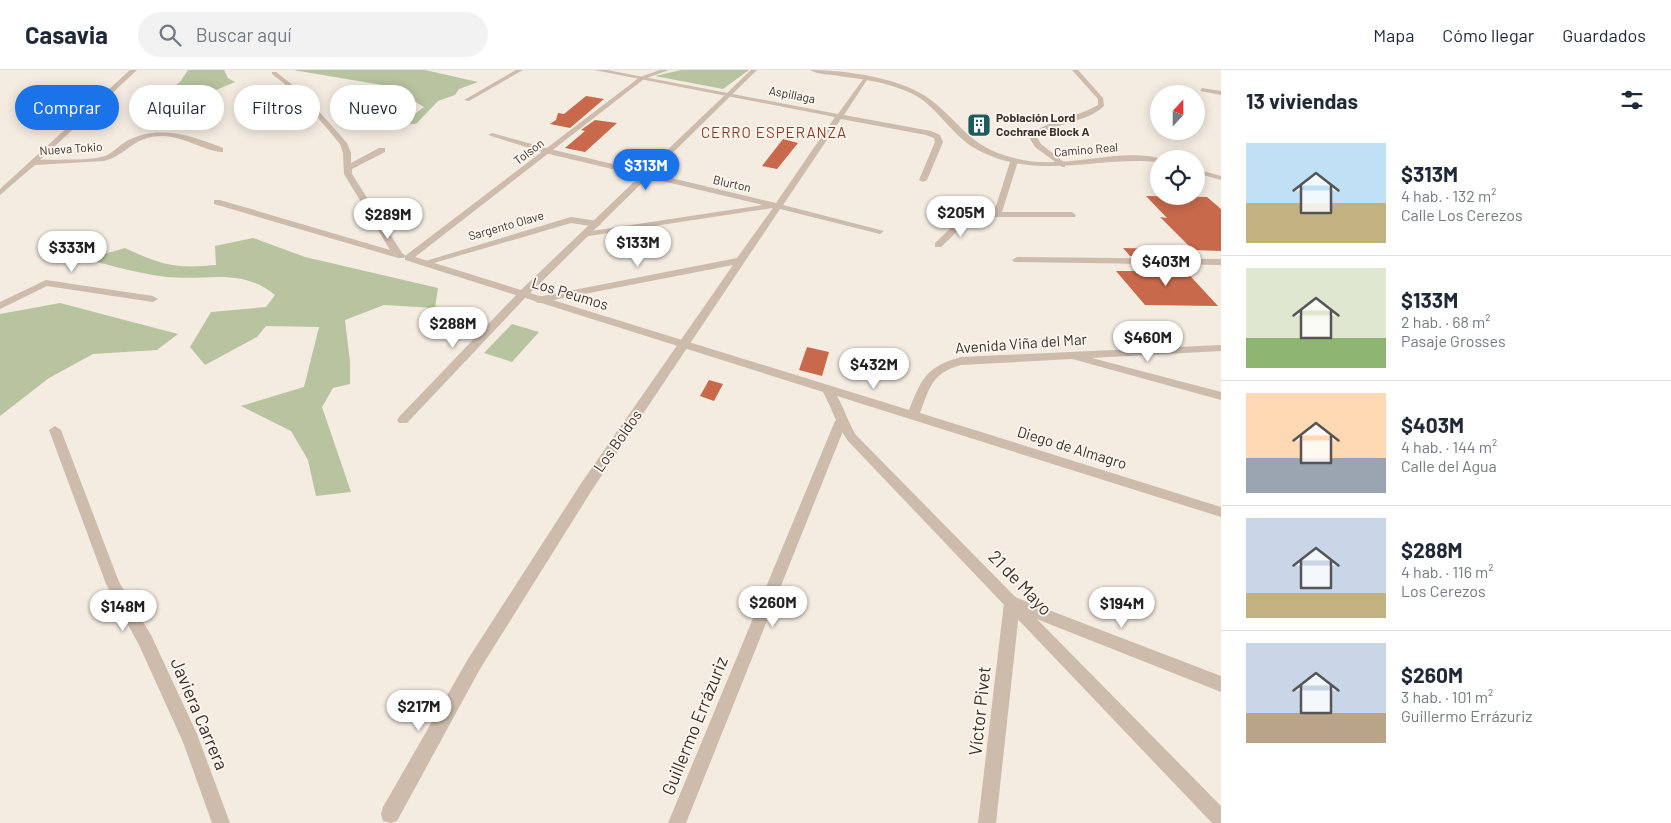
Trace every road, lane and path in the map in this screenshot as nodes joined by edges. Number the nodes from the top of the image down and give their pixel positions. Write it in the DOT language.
graph roads {
  1 [pos="134,70"];
  2 [pos="520,70"];
  3 [pos="597,70"];
  4 [pos="626,70"];
  5 [pos="666,70"];
  6 [pos="754,70"];
  7 [pos="813,70"];
  8 [pos="846,70"];
  9 [pos="1075,70"];
  10 [pos="274,73"];
  11 [pos="837,74"];
  12 [pos="640,77"];
  13 [pos="864,80"];
  14 [pos="1205,90"];
  15 [pos="1221,93"];
  16 [pos="729,94"];
  17 [pos="467,100"];
  18 [pos="839,115"];
  19 [pos="492,135"];
  20 [pos="220,150"];
  21 [pos="382,150"];
  22 [pos="548,151"];
  23 [pos="1150,159"];
  24 [pos="1014,161"];
  25 [pos="34,163"];
  26 [pos="1062,165"];
  27 [pos="348,168"];
  28 [pos="1205,173"];
  29 [pos="646,175"];
  30 [pos="1221,178"];
  31 [pos="924,180"];
  32 [pos="0,193"];
  33 [pos="217,202"];
  34 [pos="778,206"];
  35 [pos="992,214"];
  36 [pos="1072,215"];
  37 [pos="597,224"];
  38 [pos="880,231"];
  39 [pos="584,235"];
  40 [pos="938,245"];
  41 [pos="398,255"];
  42 [pos="408,258"];
  43 [pos="743,260"];
  44 [pos="1017,260"];
  45 [pos="1221,262"];
  46 [pos="424,263"];
  47 [pos="522,295"];
  48 [pos="153,299"];
  49 [pos="538,300"];
  50 [pos="0,306"];
  51 [pos="684,345"];
  52 [pos="1221,348"];
  53 [pos="1069,355"];
  54 [pos="828,390"];
  55 [pos="1221,396"];
  56 [pos="859,399"];
  57 [pos="913,416"];
  58 [pos="841,417"];
  59 [pos="403,420"];
  60 [pos="55,430"];
  61 [pos="1221,512"];
  62 [pos="1012,603"];
  63 [pos="1221,684"];
  64 [pos="390,814"];
  65 [pos="1221,819"];
  66 [pos="221,823"];
  67 [pos="677,823"];
  68 [pos="987,823"];
  1 -- 25 [label="street"];
  2 -- 17 [label="street"];
  3 -- 12 [label="street, Aspillaga"];
  4 -- 12 [label="street"];
  5 -- 12 [label="street, Tolson"];
  6 -- 16 [label="street"];
  7 -- 11 [label="street, Camino Real"];
  8 -- 11 [label="street"];
  9 -- 26 [label="street"];
  10 -- 27 [label="street"];
  11 -- 13 [label="street, Camino Real"];
  12 -- 16 [label="street, Aspillaga"];
  12 -- 22 [label="street, Tolson"];
  13 -- 18 [label="street, Los Boldos"];
  13 -- 24 [label="street, Camino Real"];
  14 -- 15 [label="street"];
  16 -- 18 [label="street, Aspillaga"];
  16 -- 29 [label="street"];
  18 -- 31 [label="street, Aspillaga"];
  18 -- 34 [label="street, Los Boldos"];
  19 -- 22 [label="street, Blurton"];
  20 -- 25 [label="street, Nueva Tokio"];
  21 -- 27 [label="street"];
  22 -- 29 [label="street, Blurton"];
  22 -- 42 [label="street, Tolson"];
  23 -- 26 [label="street, Camino Real"];
  24 -- 26 [label="street, Camino Real"];
  24 -- 35 [label="street"];
  25 -- 32 [label="street"];
  27 -- 41 [label="street"];
  28 -- 30 [label="street"];
  29 -- 34 [label="street, Blurton"];
  29 -- 37 [label="street"];
  33 -- 41 [label="street, Los Peumos"];
  34 -- 38 [label="street, Blurton"];
  34 -- 39 [label="street"];
  34 -- 43 [label="street, Los Boldos"];
  35 -- 36 [label="street"];
  35 -- 40 [label="street"];
  37 -- 39 [label="street"];
  37 -- 46 [label="street, Sargento Olave"];
  39 -- 47 [label="street"];
  41 -- 42 [label="street, Los Peumos"];
  42 -- 46 [label="street, Los Peumos"];
  43 -- 49 [label="street"];
  43 -- 51 [label="street, Los Boldos"];
  44 -- 45 [label="street"];
  46 -- 47 [label="street, Los Peumos"];
  47 -- 49 [label="street, Los Peumos"];
  47 -- 59 [label="street"];
  48 -- 50 [label="street"];
  49 -- 51 [label="street, Los Peumos"];
  51 -- 54 [label="street, Los Peumos"];
  51 -- 64 [label="street, Los Boldos"];
  52 -- 53 [label="street, Avenida Viña del Mar"];
  53 -- 55 [label="street"];
  53 -- 57 [label="street, Avenida Viña del Mar"];
  54 -- 56 [label="street, Los Peumos"];
  54 -- 58 [label="street, 21 de Mayo"];
  56 -- 57 [label="street, Los Peumos"];
  56 -- 58 [label="street"];
  57 -- 61 [label="street, Diego de Almagro"];
  58 -- 62 [label="street, 21 de Mayo"];
  58 -- 67 [label="street, Guillermo Errázuriz"];
  60 -- 66 [label="street, Javiera Carrera"];
  62 -- 63 [label="street"];
  62 -- 65 [label="street, 21 de Mayo"];
  62 -- 68 [label="street, Víctor Pivet"];
}
